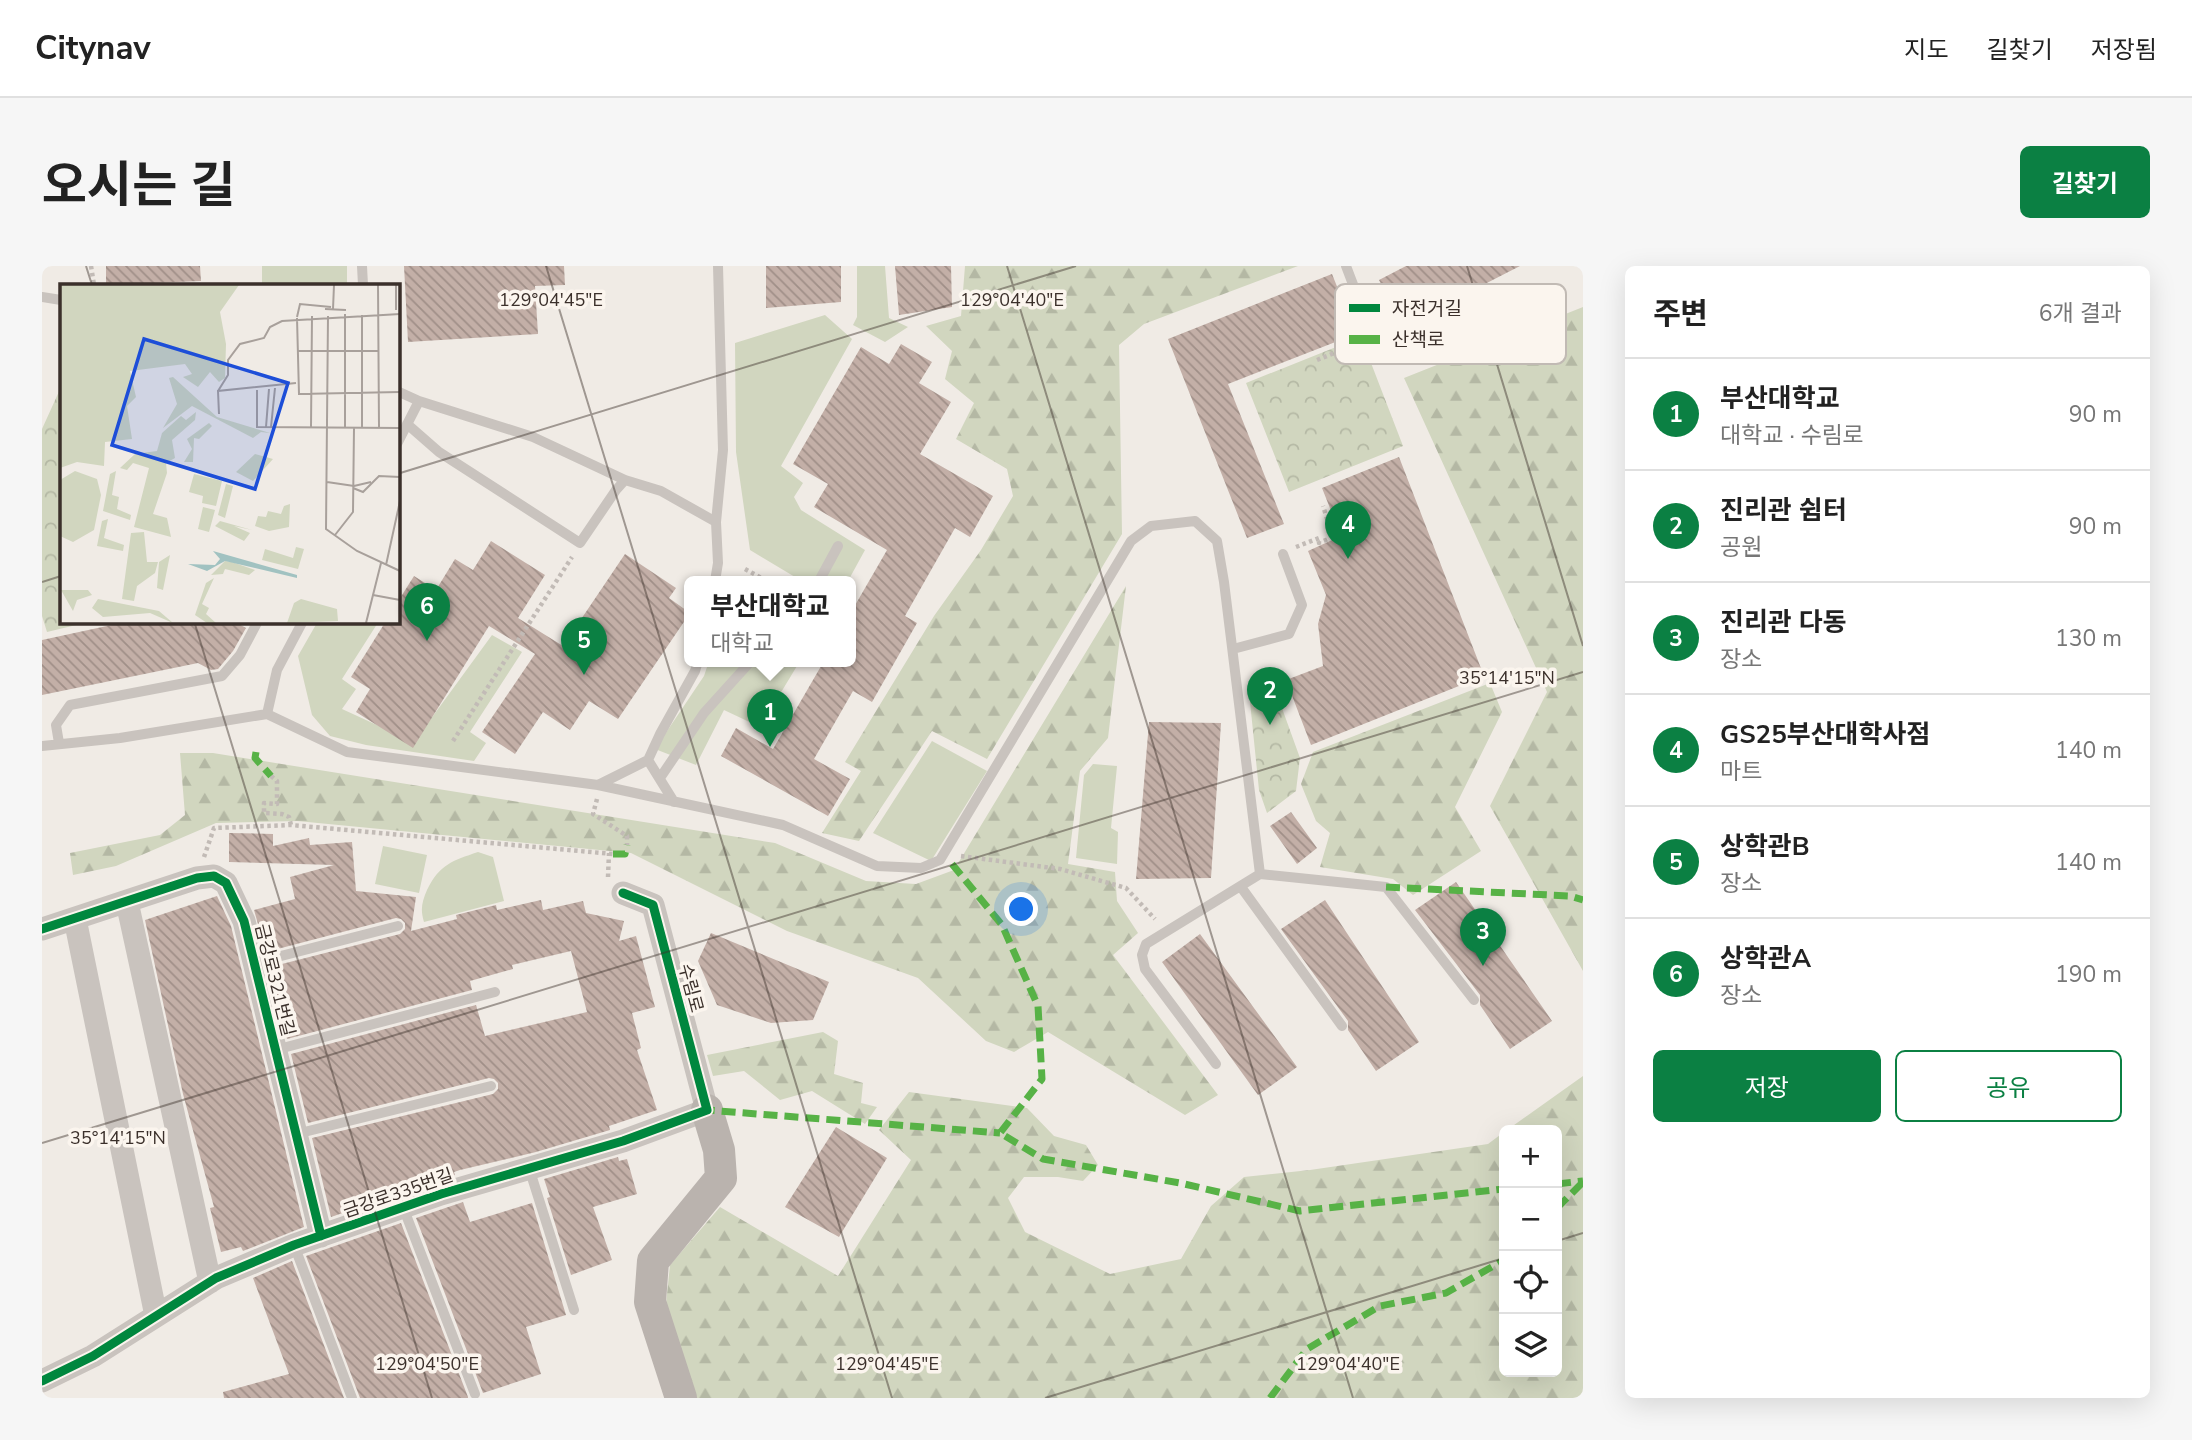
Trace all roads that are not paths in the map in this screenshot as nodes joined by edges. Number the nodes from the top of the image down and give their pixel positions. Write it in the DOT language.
graph roads {
  1 [pos="362,266"];
  2 [pos="718,266"];
  3 [pos="1346,266"];
  4 [pos="363,284"];
  5 [pos="1353,284"];
  6 [pos="42,296"];
  7 [pos="60,300"];
  8 [pos="399,392"];
  9 [pos="419,401"];
  10 [pos="407,425"];
  11 [pos="399,440"];
  12 [pos="625,480"];
  13 [pos="716,522"];
  14 [pos="838,546"];
  15 [pos="1283,554"];
  16 [pos="716,576"];
  17 [pos="821,576"];
  18 [pos="257,623"];
  19 [pos="302,623"];
  20 [pos="1233,649"];
  21 [pos="696,667"];
  22 [pos="746,667"];
  23 [pos="267,714"];
  24 [pos="59,743"];
  25 [pos="42,746"];
  26 [pos="648,760"];
  27 [pos="660,778"];
  28 [pos="598,785"];
  29 [pos="674,802"];
  30 [pos="1261,873"];
  31 [pos="1241,887"];
  32 [pos="623,892"];
  33 [pos="127,902"];
  34 [pos="75,919"];
  35 [pos="398,926"];
  36 [pos="42,929"];
  37 [pos="254,963"];
  38 [pos="495,992"];
  39 [pos="1474,1000"];
  40 [pos="1342,1026"];
  41 [pos="275,1050"];
  42 [pos="1216,1064"];
  43 [pos="491,1086"];
  44 [pos="707,1110"];
  45 [pos="296,1134"];
  46 [pos="529,1168"];
  47 [pos="403,1207"];
  48 [pos="321,1236"];
  49 [pos="294,1245"];
  50 [pos="210,1282"];
  51 [pos="574,1310"];
  52 [pos="156,1316"];
  53 [pos="42,1381"];
  54 [pos="475,1394"];
  55 [pos="352,1398"];
  56 [pos="681,1398"];
  1 -- 4 [label="lane"];
  2 -- 13 [label="lane"];
  3 -- 5 [label="lane"];
  6 -- 7 [label="lane"];
  8 -- 9 [label="lane"];
  9 -- 10 [label="lane"];
  9 -- 12 [label="lane"];
  10 -- 11 [label="lane"];
  10 -- 12 [label="lane"];
  12 -- 13 [label="lane"];
  13 -- 16 [label="lane"];
  14 -- 17 [label="lane"];
  15 -- 20 [label="lane"];
  18 -- 24 [label="lane"];
  19 -- 23 [label="lane"];
  20 -- 29 [label="lane"];
  20 -- 30 [label="lane"];
  21 -- 26 [label="lane"];
  22 -- 27 [label="lane"];
  23 -- 24 [label="lane"];
  23 -- 28 [label="lane"];
  24 -- 25 [label="lane"];
  26 -- 27 [label="lane"];
  26 -- 28 [label="lane"];
  27 -- 29 [label="lane"];
  28 -- 29 [label="lane"];
  30 -- 31 [label="lane"];
  30 -- 39 [label="lane"];
  31 -- 40 [label="lane"];
  31 -- 42 [label="lane"];
  32 -- 44 [label="street, 수림로"];
  33 -- 34 [label="street"];
  33 -- 37 [label="street, 금강로321번길"];
  33 -- 50 [label="street"];
  34 -- 36 [label="street"];
  34 -- 52 [label="street"];
  35 -- 37 [label="lane, 금강로321번길"];
  37 -- 41 [label="street, 금강로321번길"];
  38 -- 41 [label="lane, 금강로321번길"];
  41 -- 45 [label="street, 금강로321번길"];
  43 -- 45 [label="lane"];
  44 -- 46 [label="street, 금강로335번길"];
  44 -- 56 [label="main road, 수림로"];
  45 -- 48 [label="street, 금강로321번길"];
  46 -- 47 [label="street, 금강로335번길"];
  46 -- 51 [label="lane"];
  47 -- 48 [label="street, 금강로335번길"];
  47 -- 54 [label="lane, 금강로335번길"];
  48 -- 49 [label="street, 금강로335번길"];
  49 -- 50 [label="street, 금강로335번길"];
  49 -- 55 [label="lane"];
  50 -- 52 [label="street, 금강로335번길"];
  52 -- 53 [label="street, 금강로335번길"];
}
